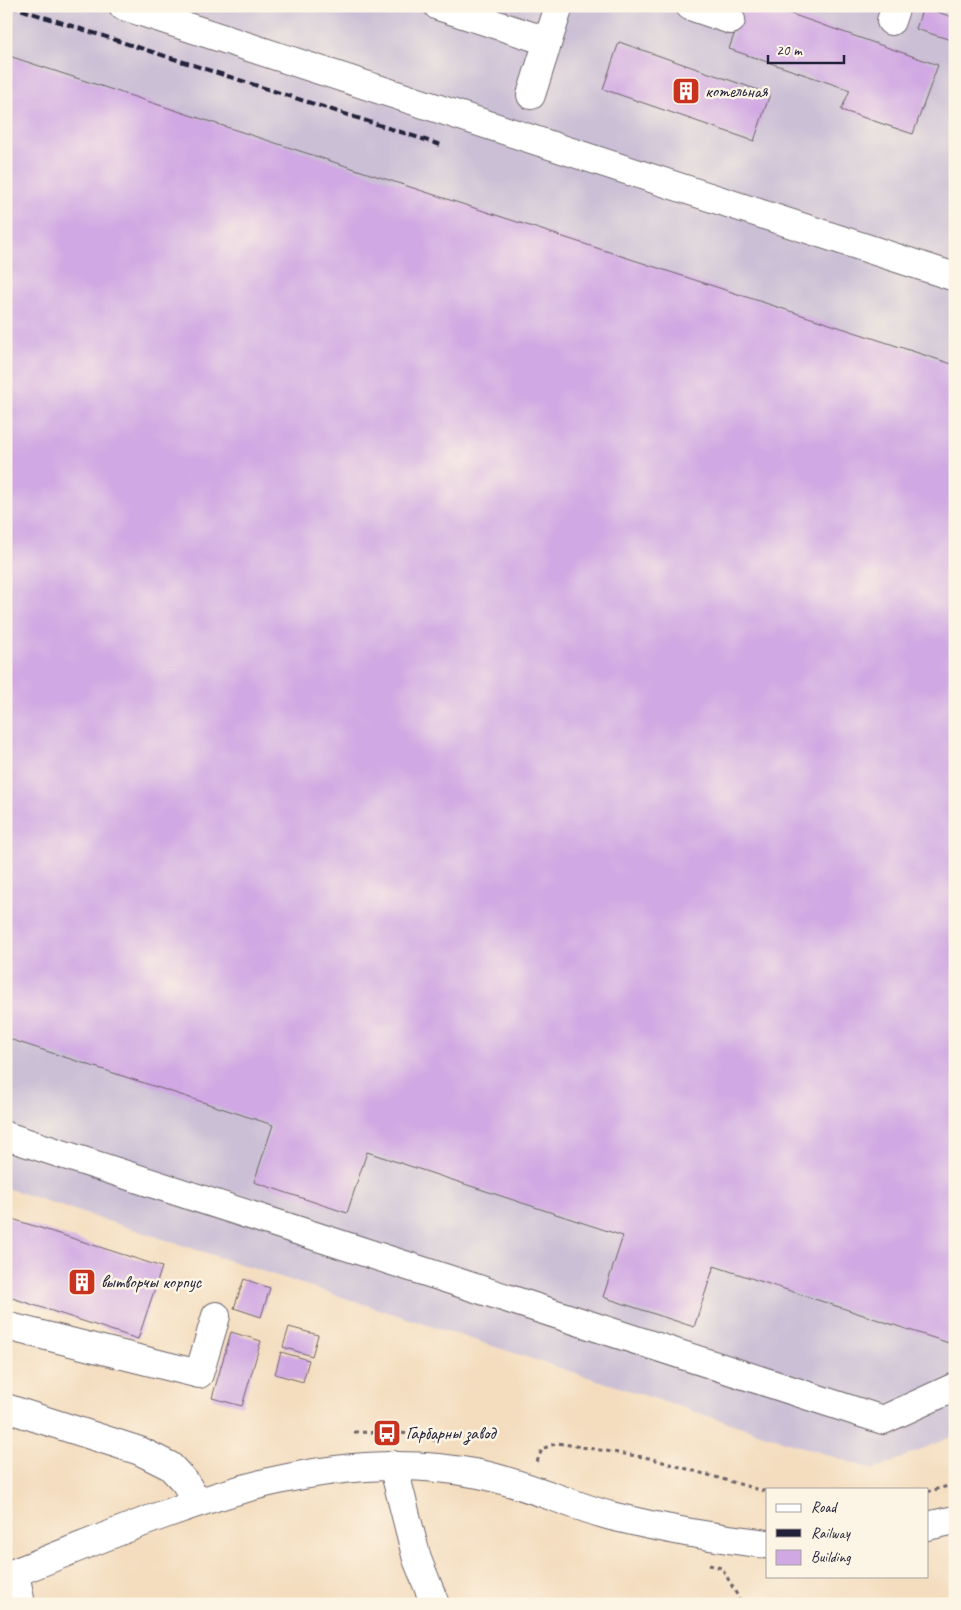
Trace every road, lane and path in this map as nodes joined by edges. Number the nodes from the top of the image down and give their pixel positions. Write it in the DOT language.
graph roads {
  1 [pos="123,6"];
  2 [pos="438,6"];
  3 [pos="559,6"];
  4 [pos="690,6"];
  5 [pos="731,20"];
  6 [pos="547,42"];
  7 [pos="531,95"];
  8 [pos="955,277"];
  9 [pos="6,1136"];
  10 [pos="216,1316"];
  11 [pos="6,1326"];
  12 [pos="955,1387"];
  13 [pos="6,1408"];
  14 [pos="354,1432"];
  15 [pos="425,1434"];
  16 [pos="393,1465"];
  17 [pos="535,1467"];
  18 [pos="955,1484"];
  19 [pos="766,1492"];
  20 [pos="928,1492"];
  21 [pos="197,1502"];
  22 [pos="955,1520"];
  23 [pos="928,1526"];
  24 [pos="766,1544"];
  25 [pos="703,1564"];
  26 [pos="11,1574"];
  27 [pos="21,1604"];
  28 [pos="435,1604"];
  29 [pos="742,1604"];
  1 -- 8 [label="street"];
  2 -- 6 [label="street"];
  3 -- 6 [label="street"];
  4 -- 5 [label="street"];
  6 -- 7 [label="street"];
  9 -- 12 [label="street"];
  10 -- 11 [label="street"];
  13 -- 21 [label="street"];
  14 -- 15 [label="path"];
  16 -- 21 [label="street"];
  16 -- 24 [label="street"];
  16 -- 28 [label="street"];
  17 -- 19 [label="path"];
  18 -- 20 [label="path"];
  21 -- 26 [label="street"];
  22 -- 23 [label="street"];
  25 -- 29 [label="path"];
  26 -- 27 [label="street"];
}
